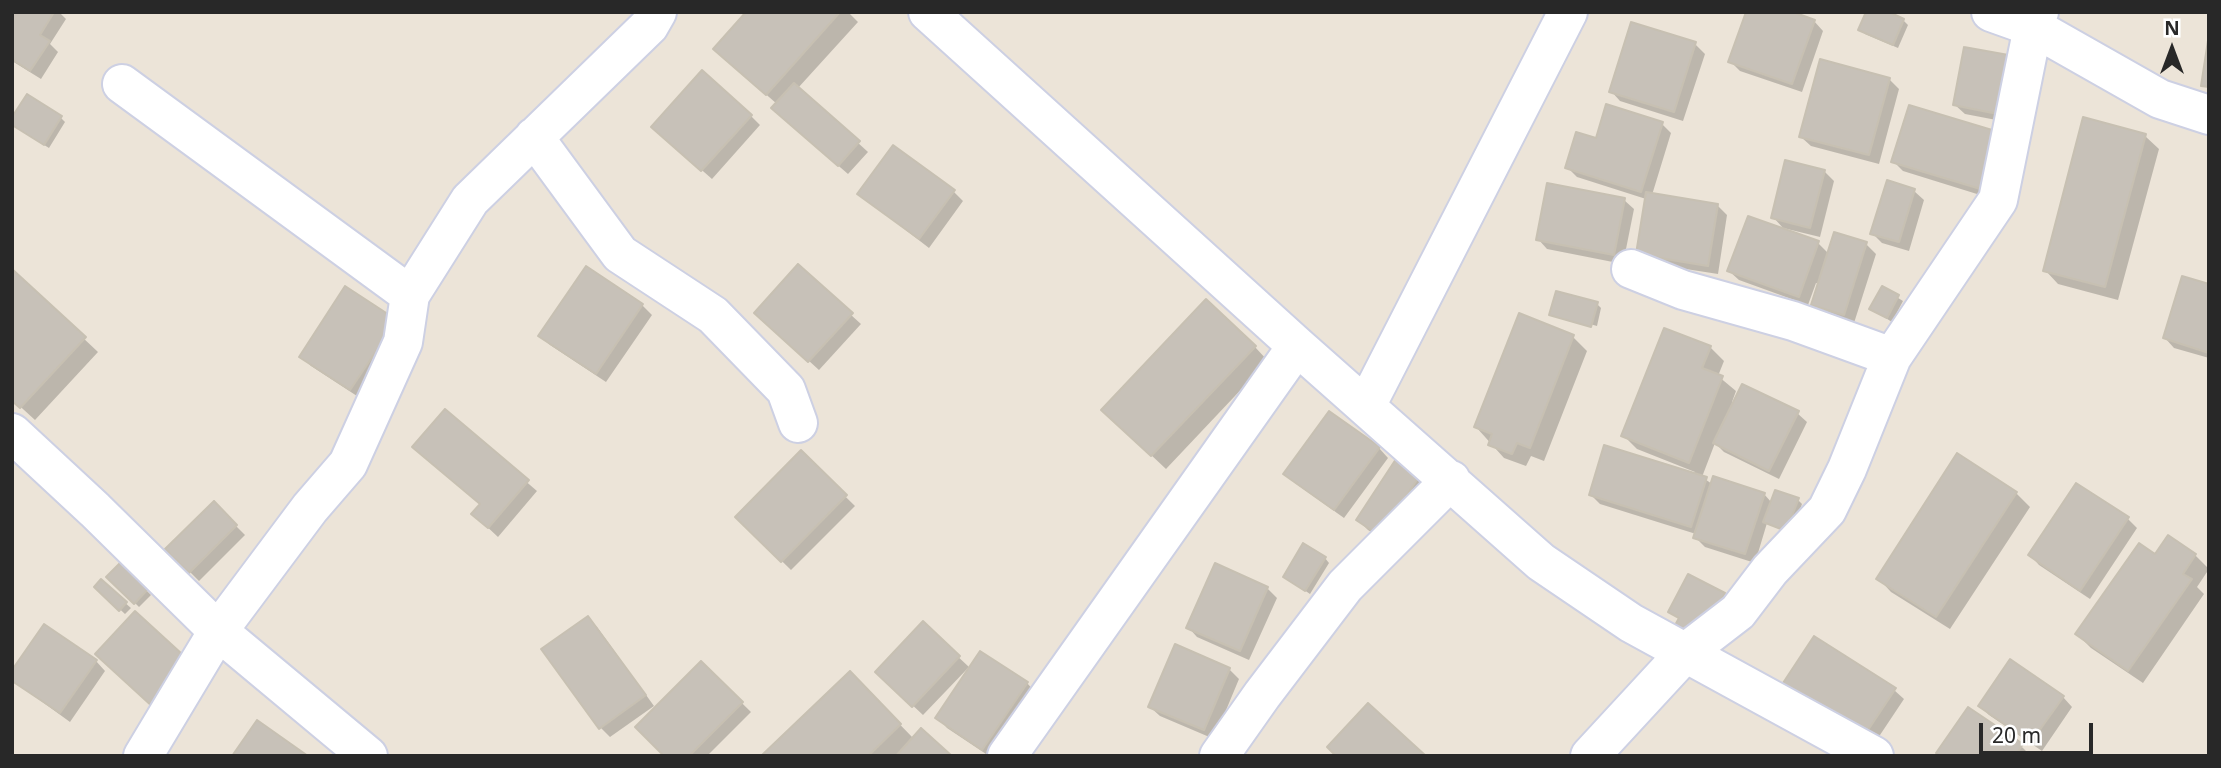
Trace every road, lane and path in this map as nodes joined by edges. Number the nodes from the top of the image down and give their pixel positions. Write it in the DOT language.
graph roads {
  1 [pos="657,12"];
  2 [pos="928,12"];
  3 [pos="1569,12"];
  4 [pos="1991,12"];
  5 [pos="2036,20"];
  6 [pos="122,85"];
  7 [pos="2209,115"];
  8 [pos="534,137"];
  9 [pos="1631,269"];
  10 [pos="410,295"];
  11 [pos="1297,346"];
  12 [pos="1892,357"];
  13 [pos="1366,406"];
  14 [pos="798,423"];
  15 [pos="12,433"];
  16 [pos="1451,480"];
  17 [pos="218,631"];
  18 [pos="1686,652"];
  19 [pos="143,756"];
  20 [pos="368,756"];
  21 [pos="1007,756"];
  22 [pos="1220,756"];
  23 [pos="1590,756"];
  24 [pos="1874,756"];
  1 -- 8 [label="street"];
  2 -- 11 [label="street"];
  3 -- 13 [label="street"];
  4 -- 5 [label="street"];
  5 -- 7 [label="street"];
  5 -- 12 [label="street"];
  6 -- 10 [label="street"];
  8 -- 10 [label="street"];
  8 -- 14 [label="street"];
  9 -- 12 [label="street"];
  10 -- 17 [label="street"];
  11 -- 13 [label="street"];
  11 -- 21 [label="street"];
  12 -- 18 [label="street"];
  13 -- 16 [label="street"];
  15 -- 17 [label="street"];
  16 -- 18 [label="street"];
  16 -- 22 [label="street"];
  17 -- 19 [label="street"];
  17 -- 20 [label="street"];
  18 -- 23 [label="street"];
  18 -- 24 [label="street"];
}
